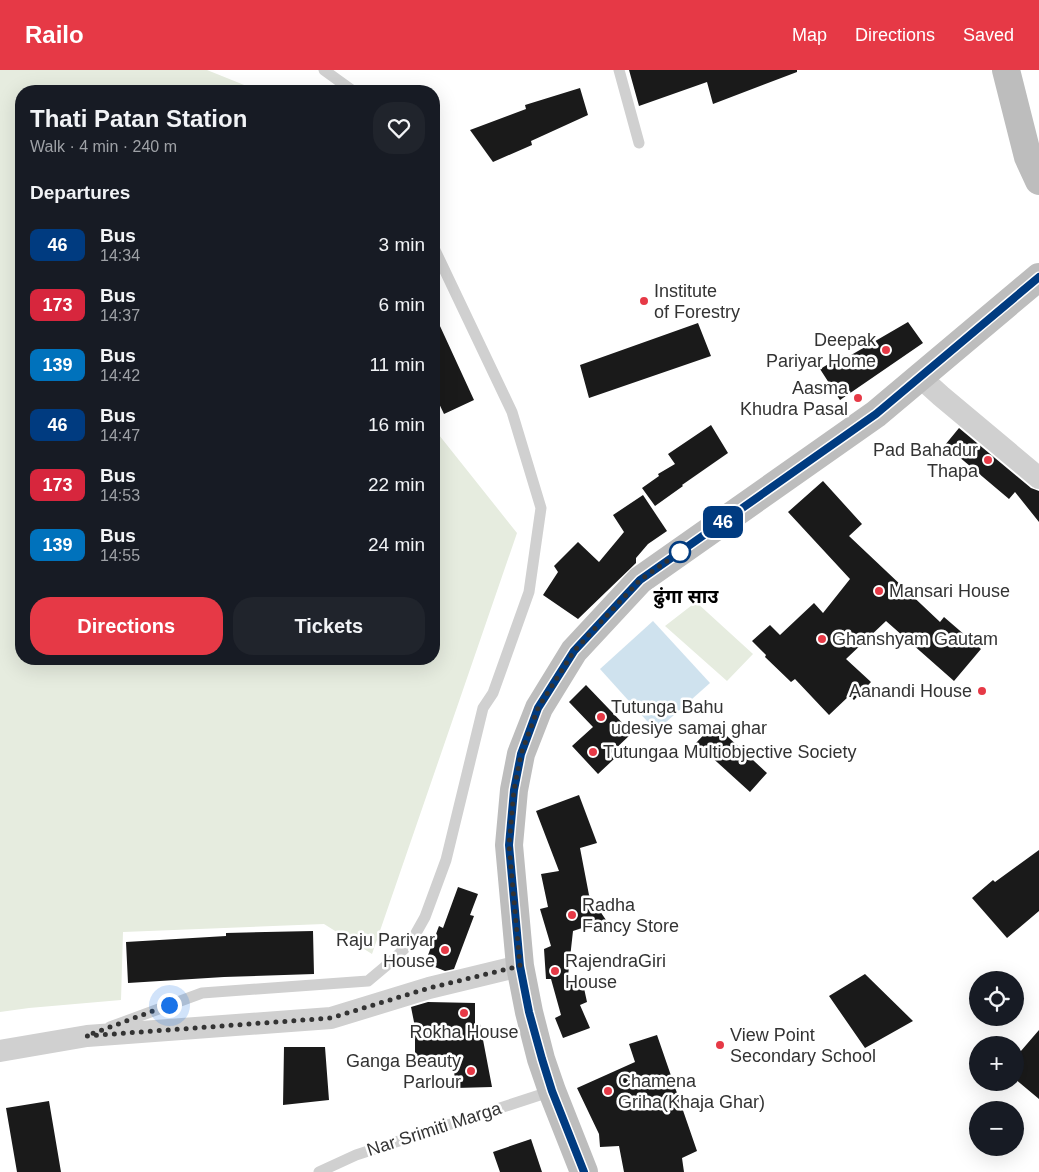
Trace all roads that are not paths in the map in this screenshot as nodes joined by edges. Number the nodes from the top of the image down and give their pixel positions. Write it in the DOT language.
graph roads {
  1 [pos="324,70"];
  2 [pos="619,70"];
  3 [pos="1006,70"];
  4 [pos="345,85"];
  5 [pos="639,143"];
  6 [pos="1039,181"];
  7 [pos="440,261"];
  8 [pos="1039,277"];
  9 [pos="920,377"];
  10 [pos="1039,478"];
  11 [pos="520,966"];
  12 [pos="86,1036"];
  13 [pos="0,1051"];
  14 [pos="552,1091"];
  15 [pos="319,1172"];
  16 [pos="584,1172"];
  1 -- 4 [label="lane"];
  2 -- 5 [label="lane"];
  3 -- 6 [label="main road"];
  7 -- 12 [label="lane"];
  8 -- 9 [label="main road"];
  9 -- 10 [label="street"];
  9 -- 11 [label="main road"];
  11 -- 12 [label="street"];
  11 -- 14 [label="main road"];
  12 -- 13 [label="street"];
  14 -- 15 [label="lane, Nar Srimiti Marga"];
  14 -- 16 [label="main road"];
}
